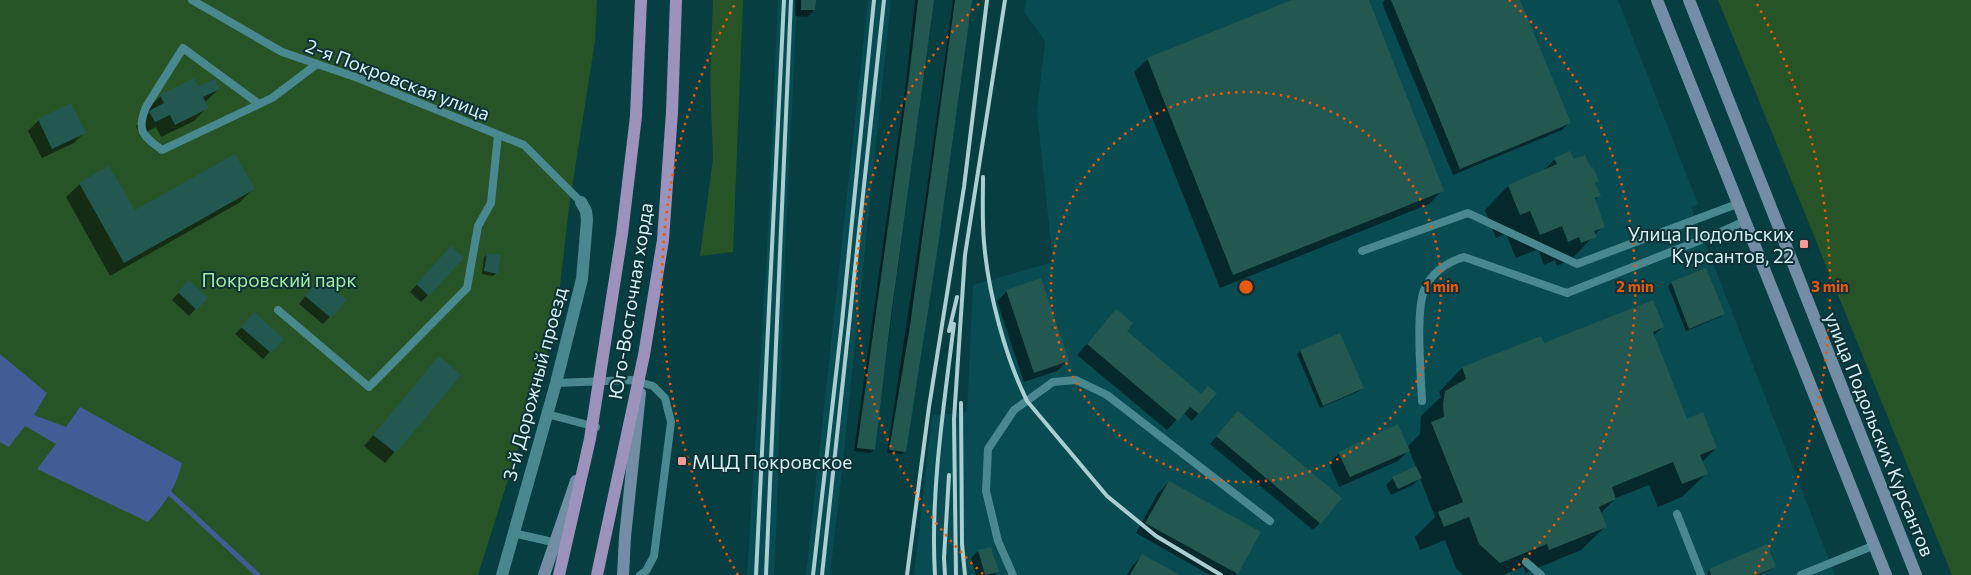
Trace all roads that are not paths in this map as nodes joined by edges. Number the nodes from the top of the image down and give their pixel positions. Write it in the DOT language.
graph roads {
  1 [pos="192,0"];
  2 [pos="641,0"];
  3 [pos="676,0"];
  4 [pos="1657,0"];
  5 [pos="1688,0"];
  6 [pos="317,64"];
  7 [pos="259,104"];
  8 [pos="498,135"];
  9 [pos="581,202"];
  10 [pos="1737,204"];
  11 [pos="1745,221"];
  12 [pos="1362,251"];
  13 [pos="278,310"];
  14 [pos="644,355"];
  15 [pos="556,383"];
  16 [pos="1422,401"];
  17 [pos="547,414"];
  18 [pos="590,439"];
  19 [pos="1677,514"];
  20 [pos="1270,521"];
  21 [pos="513,533"];
  22 [pos="1874,545"];
  23 [pos="1526,562"];
  24 [pos="502,575"];
  25 [pos="544,575"];
  26 [pos="559,575"];
  27 [pos="597,575"];
  28 [pos="623,575"];
  29 [pos="640,575"];
  30 [pos="1013,575"];
  31 [pos="1541,575"];
  32 [pos="1701,575"];
  33 [pos="1800,575"];
  34 [pos="1886,575"];
  35 [pos="1916,575"];
  1 -- 6 [label="lane, 2-я Покровская улица"];
  2 -- 18 [label="main road, Юго-Восточная хорда"];
  3 -- 14 [label="main road, Юго-Восточная хорда"];
  4 -- 10 [label="main road"];
  5 -- 35 [label="main road, улица Подольских Курсантов"];
  6 -- 7 [label="lane"];
  6 -- 8 [label="lane, 2-я Покровская улица"];
  7 -- 7 [label="lane"];
  8 -- 9 [label="lane, 2-я Покровская улица"];
  8 -- 13 [label="lane"];
  9 -- 15 [label="street, 3-й Дорожный проезд"];
  10 -- 11 [label="main road"];
  10 -- 12 [label="lane"];
  11 -- 16 [label="lane"];
  11 -- 22 [label="main road"];
  14 -- 27 [label="main road, Юго-Восточная хорда"];
  14 -- 28 [label="main road"];
  15 -- 17 [label="street, 3-й Дорожный проезд"];
  15 -- 29 [label="lane"];
  17 -- 21 [label="street, 3-й Дорожный проезд"];
  17 -- 21 [label="lane"];
  18 -- 25 [label="main road"];
  18 -- 26 [label="main road, Юго-Восточная хорда"];
  19 -- 32 [label="lane"];
  20 -- 30 [label="lane"];
  21 -- 24 [label="street, 3-й Дорожный проезд"];
  22 -- 33 [label="lane"];
  22 -- 34 [label="main road"];
  23 -- 31 [label="lane"];
}
